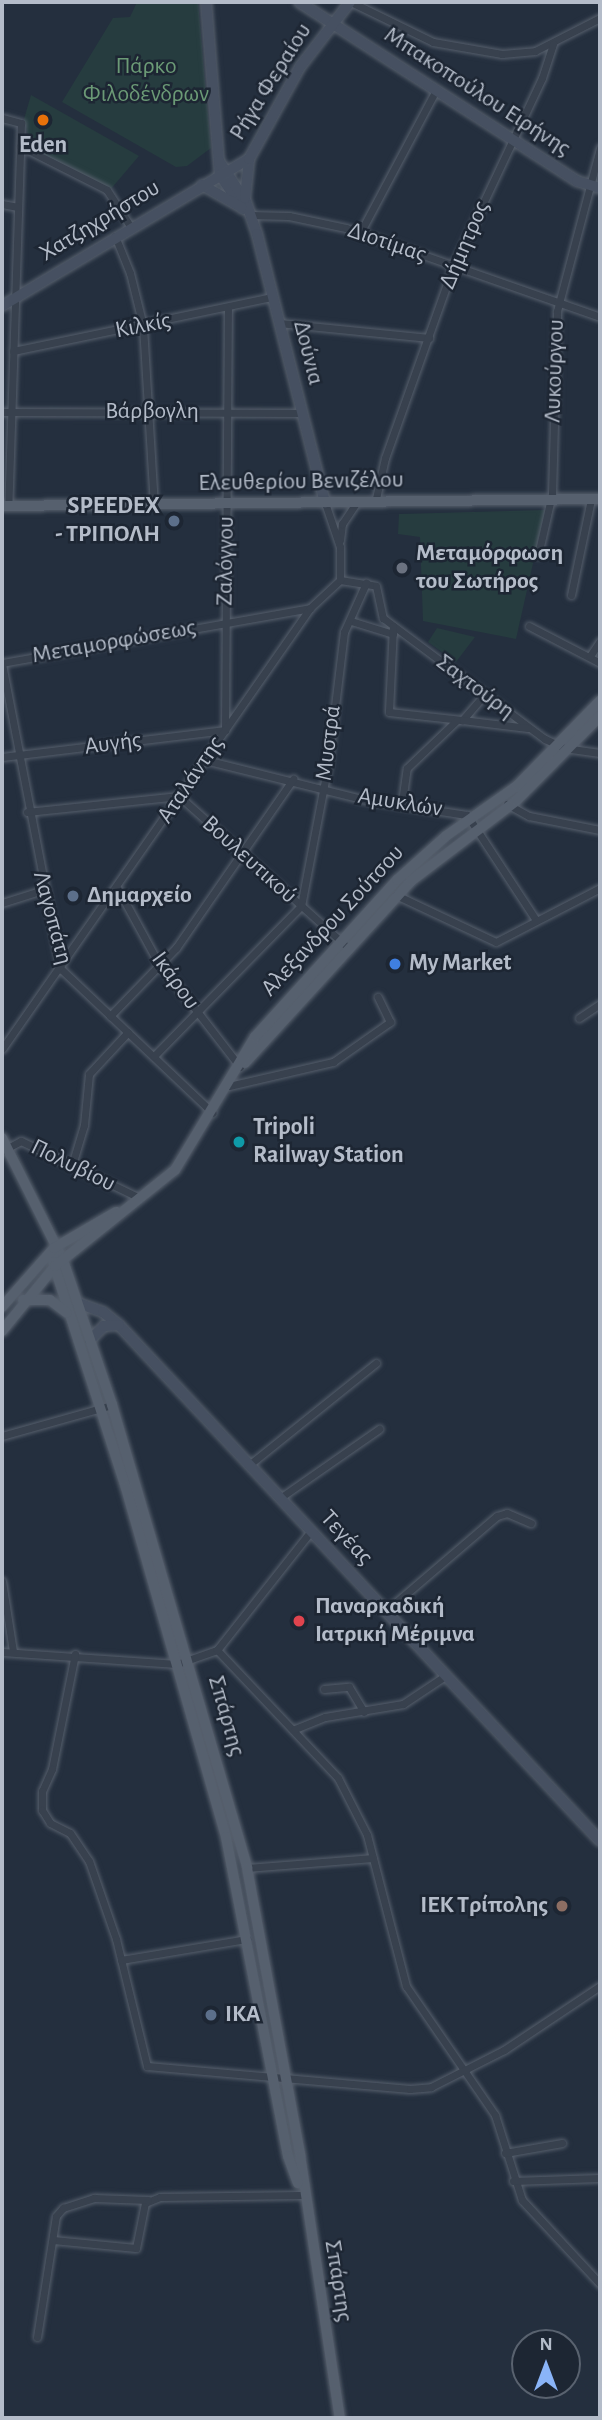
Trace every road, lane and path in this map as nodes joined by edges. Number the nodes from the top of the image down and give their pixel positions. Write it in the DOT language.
graph roads {
  1 [pos="206,2"];
  2 [pos="299,2"];
  3 [pos="351,2"];
  4 [pos="600,18"];
  5 [pos="333,24"];
  6 [pos="553,44"];
  7 [pos="436,90"];
  8 [pos="2,118"];
  9 [pos="513,139"];
  10 [pos="20,146"];
  11 [pos="600,148"];
  12 [pos="249,159"];
  13 [pos="225,173"];
  14 [pos="202,185"];
  15 [pos="595,187"];
  16 [pos="2,204"];
  17 [pos="18,207"];
  18 [pos="245,208"];
  19 [pos="130,226"];
  20 [pos="360,233"];
  21 [pos="114,235"];
  22 [pos="453,267"];
  23 [pos="272,297"];
  24 [pos="15,298"];
  25 [pos="558,304"];
  26 [pos="2,306"];
  27 [pos="228,308"];
  28 [pos="600,317"];
  29 [pos="279,323"];
  30 [pos="143,326"];
  31 [pos="429,338"];
  32 [pos="13,351"];
  33 [pos="2,412"];
  34 [pos="11,412"];
  35 [pos="148,412"];
  36 [pos="227,413"];
  37 [pos="302,413"];
  38 [pos="596,499"];
  39 [pos="552,501"];
  40 [pos="375,502"];
  41 [pos="325,503"];
  42 [pos="356,503"];
  43 [pos="154,504"];
  44 [pos="227,504"];
  45 [pos="5,506"];
  46 [pos="340,547"];
  47 [pos="538,555"];
  48 [pos="340,580"];
  49 [pos="366,583"];
  50 [pos="571,595"];
  51 [pos="310,608"];
  52 [pos="351,621"];
  53 [pos="225,622"];
  54 [pos="529,626"];
  55 [pos="393,630"];
  56 [pos="600,641"];
  57 [pos="590,656"];
  58 [pos="2,663"];
  59 [pos="600,663"];
  60 [pos="485,694"];
  61 [pos="600,701"];
  62 [pos="600,716"];
  63 [pos="459,720"];
  64 [pos="528,728"];
  65 [pos="225,730"];
  66 [pos="564,747"];
  67 [pos="600,753"];
  68 [pos="18,755"];
  69 [pos="2,757"];
  70 [pos="205,760"];
  71 [pos="293,779"];
  72 [pos="324,787"];
  73 [pos="179,796"];
  74 [pos="402,803"];
  75 [pos="505,803"];
  76 [pos="27,812"];
  77 [pos="475,823"];
  78 [pos="600,830"];
  79 [pos="242,854"];
  80 [pos="118,888"];
  81 [pos="600,888"];
  82 [pos="43,890"];
  83 [pos="397,895"];
  84 [pos="2,903"];
  85 [pos="301,906"];
  86 [pos="536,920"];
  87 [pos="344,945"];
  88 [pos="161,965"];
  89 [pos="61,969"];
  90 [pos="378,997"];
  91 [pos="600,1003"];
  92 [pos="198,1014"];
  93 [pos="110,1016"];
  94 [pos="579,1018"];
  95 [pos="128,1032"];
  96 [pos="2,1049"];
  97 [pos="154,1056"];
  98 [pos="240,1067"];
  99 [pos="229,1086"];
  100 [pos="213,1113"];
  101 [pos="3,1146"];
  102 [pos="72,1165"];
  103 [pos="140,1198"];
  104 [pos="54,1248"];
  105 [pos="59,1263"];
  106 [pos="23,1300"];
  107 [pos="78,1303"];
  108 [pos="2,1307"];
  109 [pos="73,1322"];
  110 [pos="119,1325"];
  111 [pos="2,1331"];
  112 [pos="90,1340"];
  113 [pos="376,1363"];
  114 [pos="107,1407"];
  115 [pos="379,1429"];
  116 [pos="2,1436"];
  117 [pos="249,1465"];
  118 [pos="280,1498"];
  119 [pos="531,1523"];
  120 [pos="311,1531"];
  121 [pos="2,1581"];
  122 [pos="386,1611"];
  123 [pos="217,1650"];
  124 [pos="13,1651"];
  125 [pos="2,1652"];
  126 [pos="75,1654"];
  127 [pos="182,1662"];
  128 [pos="446,1675"];
  129 [pos="324,1689"];
  130 [pos="364,1712"];
  131 [pos="295,1729"];
  132 [pos="600,1841"];
  133 [pos="373,1858"];
  134 [pos="247,1868"];
  135 [pos="248,1939"];
  136 [pos="121,1960"];
  137 [pos="600,1986"];
  138 [pos="465,2073"];
  139 [pos="274,2076"];
  140 [pos="286,2078"];
  141 [pos="562,2143"];
  142 [pos="505,2152"];
  143 [pos="600,2178"];
  144 [pos="513,2181"];
  145 [pos="303,2195"];
  146 [pos="149,2200"];
  147 [pos="53,2241"];
  148 [pos="600,2284"];
  149 [pos="37,2337"];
  150 [pos="338,2418"];
  1 -- 13 [label="street"];
  2 -- 5 [label="street, Μπακοπούλου Ειρήνης"];
  3 -- 5 [label="street, Ρήγα Φεραίου"];
  3 -- 6 [label="street"];
  4 -- 6 [label="street"];
  5 -- 7 [label="street, Μπακοπούλου Ειρήνης"];
  5 -- 12 [label="street, Ρήγα Φεραίου"];
  6 -- 9 [label="street, Δήμητρος"];
  7 -- 9 [label="street, Μπακοπούλου Ειρήνης"];
  7 -- 20 [label="street"];
  8 -- 10 [label="street"];
  9 -- 15 [label="street, Μπακοπούλου Ειρήνης"];
  9 -- 22 [label="street, Δήμητρος"];
  10 -- 17 [label="street"];
  10 -- 19 [label="street"];
  11 -- 15 [label="street, Λυκούργου"];
  12 -- 13 [label="street, Ρήγα Φεραίου"];
  12 -- 18 [label="street"];
  13 -- 14 [label="street, Χατζηχρήστου"];
  13 -- 18 [label="street, Δούνια"];
  14 -- 18 [label="street"];
  14 -- 19 [label="street, Χατζηχρήστου"];
  15 -- 25 [label="street, Λυκούργου"];
  16 -- 17 [label="street"];
  17 -- 24 [label="street"];
  18 -- 20 [label="street, Διοτίμας"];
  18 -- 23 [label="street, Δούνια"];
  19 -- 21 [label="street, Χατζηχρήστου"];
  20 -- 22 [label="street, Διοτίμας"];
  21 -- 24 [label="street, Χατζηχρήστου"];
  21 -- 30 [label="street"];
  22 -- 25 [label="street, Διοτίμας"];
  22 -- 31 [label="street, Δήμητρος"];
  23 -- 27 [label="street, Κιλκίς"];
  23 -- 29 [label="street, Δούνια"];
  24 -- 26 [label="street, Χατζηχρήστου"];
  24 -- 32 [label="street"];
  25 -- 28 [label="street, Διοτίμας"];
  25 -- 39 [label="street, Λυκούργου"];
  27 -- 30 [label="street, Κιλκίς"];
  27 -- 36 [label="street, Ζαλόγγου"];
  29 -- 31 [label="street"];
  29 -- 37 [label="street, Δούνια"];
  30 -- 32 [label="street, Κιλκίς"];
  30 -- 35 [label="street"];
  31 -- 40 [label="street, Δήμητρος"];
  32 -- 34 [label="street"];
  33 -- 34 [label="street, Βάρβογλη"];
  34 -- 35 [label="street, Βάρβογλη"];
  34 -- 45 [label="street"];
  35 -- 36 [label="street, Βάρβογλη"];
  35 -- 43 [label="street"];
  36 -- 37 [label="street, Βάρβογλη"];
  36 -- 44 [label="street, Ζαλόγγου"];
  37 -- 41 [label="street, Δούνια"];
  38 -- 39 [label="main road, Ελευθερίου Βενιζέλου"];
  38 -- 50 [label="street"];
  39 -- 40 [label="main road, Ελευθερίου Βενιζέλου"];
  39 -- 47 [label="street, Λυκούργου"];
  40 -- 42 [label="main road, Ελευθερίου Βενιζέλου"];
  41 -- 42 [label="main road, Ελευθερίου Βενιζέλου"];
  41 -- 44 [label="main road, Ελευθερίου Βενιζέλου"];
  41 -- 46 [label="street"];
  42 -- 46 [label="street"];
  43 -- 44 [label="main road, Ελευθερίου Βενιζέλου"];
  43 -- 45 [label="main road, Ελευθερίου Βενιζέλου"];
  44 -- 53 [label="street, Ζαλόγγου"];
  46 -- 48 [label="street"];
  48 -- 49 [label="street"];
  48 -- 51 [label="street, Αταλάντης"];
  49 -- 52 [label="street, Μυστρά"];
  49 -- 55 [label="street"];
  51 -- 53 [label="street, Μεταμορφώσεως"];
  51 -- 65 [label="street, Αταλάντης"];
  52 -- 55 [label="street"];
  52 -- 72 [label="street, Μυστρά"];
  53 -- 58 [label="street, Μεταμορφώσεως"];
  53 -- 65 [label="street, Ζαλόγγου"];
  54 -- 57 [label="street"];
  55 -- 60 [label="street, Σαχτούρη"];
  55 -- 63 [label="street"];
  56 -- 57 [label="street"];
  57 -- 59 [label="street"];
  58 -- 68 [label="street, Λαγοπάτη"];
  60 -- 63 [label="street"];
  60 -- 64 [label="street, Σαχτούρη"];
  61 -- 66 [label="main road, Αλεξανδρου Σούτσου"];
  62 -- 66 [label="main road, Αλεξανδρου Σούτσου"];
  63 -- 64 [label="street"];
  63 -- 74 [label="street"];
  64 -- 66 [label="street, Σαχτούρη"];
  65 -- 68 [label="street, Αυγής"];
  65 -- 70 [label="street, Αταλάντης"];
  66 -- 67 [label="street"];
  66 -- 75 [label="main road, Αλεξανδρου Σούτσου"];
  68 -- 69 [label="street, Αυγής"];
  68 -- 76 [label="street, Λαγοπάτη"];
  70 -- 71 [label="street, Αμυκλών"];
  70 -- 73 [label="street, Αταλάντης"];
  71 -- 72 [label="street, Αμυκλών"];
  71 -- 79 [label="street"];
  72 -- 74 [label="street, Αμυκλών"];
  72 -- 85 [label="street, Μυστρά"];
  73 -- 76 [label="street, Βουλευτικού"];
  73 -- 79 [label="street, Βουλευτικού"];
  73 -- 80 [label="street, Αταλάντης"];
  74 -- 77 [label="street, Αμυκλών"];
  75 -- 77 [label="main road, Αλεξανδρου Σούτσου"];
  75 -- 78 [label="street"];
  76 -- 82 [label="street, Λαγοπάτη"];
  77 -- 83 [label="main road, Αλεξανδρου Σούτσου"];
  77 -- 86 [label="street"];
  77 -- 87 [label="main road, Αλεξανδρου Σούτσου"];
  79 -- 85 [label="street, Βουλευτικού"];
  79 -- 88 [label="street"];
  80 -- 88 [label="street, Ικάρου"];
  80 -- 89 [label="street, Αταλάντης"];
  81 -- 86 [label="street"];
  82 -- 84 [label="street"];
  82 -- 89 [label="street, Λαγοπάτη"];
  83 -- 86 [label="street"];
  83 -- 87 [label="main road, Αλεξανδρου Σούτσου"];
  85 -- 87 [label="street, Βουλευτικού"];
  85 -- 92 [label="street"];
  87 -- 98 [label="main road, Αλεξανδρου Σούτσου"];
  88 -- 92 [label="street, Ικάρου"];
  88 -- 93 [label="street"];
  89 -- 93 [label="street, Λαγοπάτη"];
  89 -- 96 [label="street, Αταλάντης"];
  90 -- 99 [label="street"];
  91 -- 94 [label="street"];
  92 -- 97 [label="street"];
  92 -- 98 [label="street, Ικάρου"];
  93 -- 95 [label="street, Λαγοπάτη"];
  95 -- 97 [label="street, Λαγοπάτη"];
  95 -- 102 [label="street"];
  97 -- 100 [label="street, Λαγοπάτη"];
  98 -- 99 [label="main road, Αλεξανδρου Σούτσου"];
  99 -- 100 [label="main road, Αλεξανδρου Σούτσου"];
  100 -- 103 [label="main road, Αλεξανδρου Σούτσου"];
  101 -- 102 [label="street, Πολυβίου"];
  101 -- 104 [label="main road"];
  102 -- 103 [label="street, Πολυβίου"];
  103 -- 104 [label="main road, Αλεξανδρου Σούτσου"];
  103 -- 105 [label="main road, Αλεξανδρου Σούτσου"];
  104 -- 105 [label="main road"];
  104 -- 108 [label="main road, Αλεξανδρου Σούτσου"];
  105 -- 106 [label="main road, Αλεξανδρου Σούτσου"];
  105 -- 107 [label="main road, Σπάρτης"];
  105 -- 109 [label="main road, Σπάρτης"];
  106 -- 109 [label="main road"];
  106 -- 111 [label="main road, Αλεξανδρου Σούτσου"];
  107 -- 110 [label="street, Τεγέας"];
  107 -- 112 [label="main road, Σπάρτης"];
  109 -- 114 [label="main road, Σπάρτης"];
  110 -- 112 [label="street"];
  110 -- 117 [label="street, Τεγέας"];
  112 -- 114 [label="main road, Σπάρτης"];
  113 -- 117 [label="street"];
  114 -- 116 [label="street"];
  114 -- 127 [label="main road, Σπάρτης"];
  115 -- 118 [label="street"];
  117 -- 118 [label="street, Τεγέας"];
  118 -- 120 [label="street, Τεγέας"];
  119 -- 122 [label="street"];
  120 -- 122 [label="street, Τεγέας"];
  120 -- 123 [label="street"];
  121 -- 124 [label="street"];
  122 -- 128 [label="street, Τεγέας"];
  123 -- 127 [label="street"];
  123 -- 131 [label="street"];
  124 -- 125 [label="street"];
  124 -- 126 [label="street"];
  126 -- 127 [label="street"];
  126 -- 136 [label="street"];
  127 -- 134 [label="main road, Σπάρτης"];
  127 -- 135 [label="main road, Σπάρτης"];
  128 -- 130 [label="street"];
  128 -- 132 [label="street, Τεγέας"];
  129 -- 130 [label="street"];
  130 -- 131 [label="street"];
  131 -- 133 [label="street"];
  133 -- 134 [label="street"];
  133 -- 138 [label="street"];
  134 -- 140 [label="main road, Σπάρτης"];
  135 -- 136 [label="street"];
  135 -- 139 [label="main road, Σπάρτης"];
  136 -- 139 [label="street"];
  137 -- 138 [label="street"];
  138 -- 140 [label="street"];
  138 -- 142 [label="street"];
  139 -- 140 [label="street"];
  139 -- 145 [label="main road, Σπάρτης"];
  140 -- 145 [label="main road, Σπάρτης"];
  141 -- 142 [label="street"];
  142 -- 144 [label="street"];
  143 -- 144 [label="street"];
  144 -- 148 [label="street"];
  145 -- 146 [label="street"];
  145 -- 150 [label="main road, Σπάρτης"];
  146 -- 147 [label="street"];
  146 -- 147 [label="street"];
  147 -- 149 [label="street"];
}
